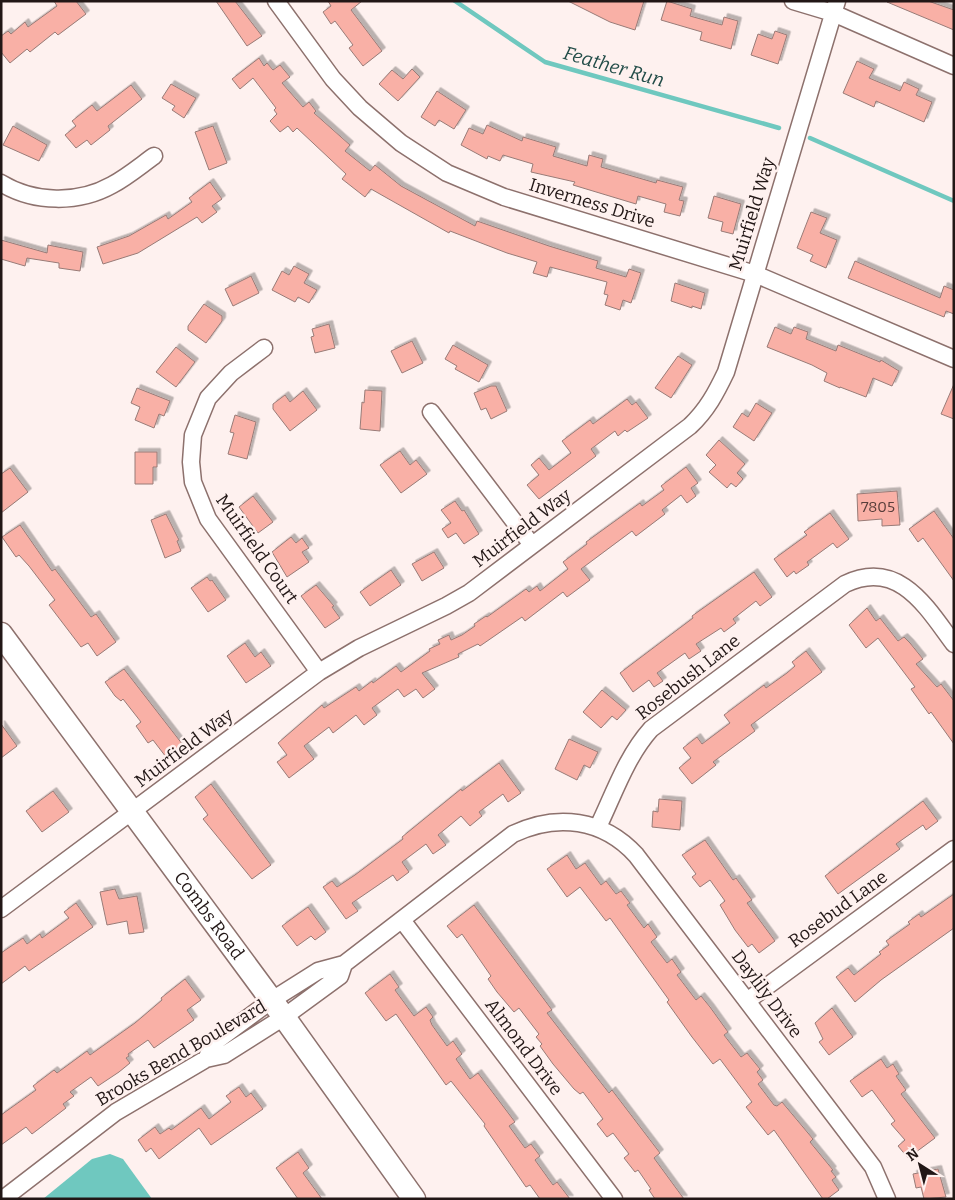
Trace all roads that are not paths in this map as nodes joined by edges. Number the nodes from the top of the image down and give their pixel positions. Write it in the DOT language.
graph roads {
  1 [pos="276,1"];
  2 [pos="793,1"];
  3 [pos="835,7"];
  4 [pos="954,66"];
  5 [pos="154,156"];
  6 [pos="1,183"];
  7 [pos="755,274"];
  8 [pos="264,348"];
  9 [pos="954,359"];
  10 [pos="431,412"];
  11 [pos="532,545"];
  12 [pos="1,634"];
  13 [pos="954,644"];
  14 [pos="319,672"];
  15 [pos="132,813"];
  16 [pos="598,827"];
  17 [pos="954,849"];
  18 [pos="1,909"];
  19 [pos="402,920"];
  20 [pos="747,1001"];
  21 [pos="278,1008"];
  22 [pos="4,1199"];
  23 [pos="414,1199"];
  24 [pos="614,1199"];
  25 [pos="887,1199"];
  1 -- 7 [label="street, Inverness Drive"];
  2 -- 3 [label="street"];
  3 -- 4 [label="street"];
  3 -- 7 [label="street, Muirfield Way"];
  5 -- 6 [label="street"];
  7 -- 9 [label="street, Inverness Drive"];
  7 -- 11 [label="street, Muirfield Way"];
  8 -- 14 [label="street, Muirfield Court"];
  10 -- 11 [label="street"];
  11 -- 14 [label="street, Muirfield Way"];
  12 -- 15 [label="street, Combs Road"];
  13 -- 16 [label="street, Rosebush Lane"];
  14 -- 15 [label="street, Muirfield Way"];
  15 -- 18 [label="street, Muirfield Way"];
  15 -- 21 [label="street, Combs Road"];
  16 -- 19 [label="street"];
  16 -- 20 [label="street, Daylily Drive"];
  17 -- 20 [label="street, Rosebud Lane"];
  19 -- 21 [label="street"];
  19 -- 24 [label="street, Almond Drive"];
  20 -- 25 [label="street, Daylily Drive"];
  21 -- 22 [label="street, Brooks Bend Boulevard"];
  21 -- 23 [label="street, Combs Road"];
}
